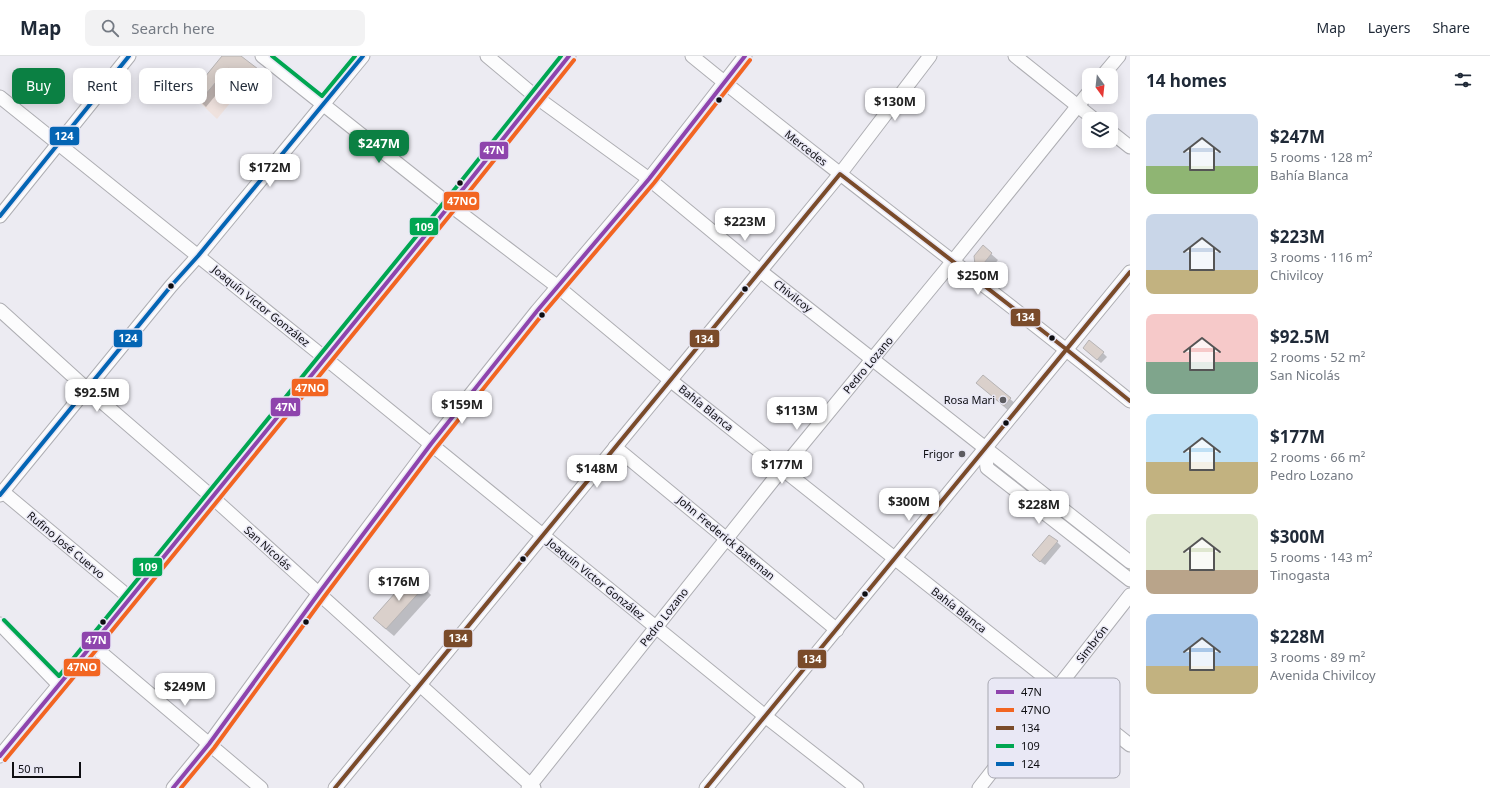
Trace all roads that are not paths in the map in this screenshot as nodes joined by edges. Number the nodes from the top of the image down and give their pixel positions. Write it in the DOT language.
graph roads {
  1 [pos="129,56"];
  2 [pos="262,56"];
  3 [pos="363,56"];
  4 [pos="487,56"];
  5 [pos="570,56"];
  6 [pos="692,56"];
  7 [pos="745,56"];
  8 [pos="930,56"];
  9 [pos="1015,56"];
  10 [pos="1119,56"];
  11 [pos="1109,68"];
  12 [pos="724,83"];
  13 [pos="0,97"];
  14 [pos="536,97"];
  15 [pos="1082,101"];
  16 [pos="323,104"];
  17 [pos="1078,106"];
  18 [pos="1085,112"];
  19 [pos="1118,138"];
  20 [pos="57,144"];
  21 [pos="1130,147"];
  22 [pos="840,174"];
  23 [pos="649,179"];
  24 [pos="450,205"];
  25 [pos="0,216"];
  26 [pos="198,256"];
  27 [pos="953,261"];
  28 [pos="759,270"];
  29 [pos="1130,272"];
  30 [pos="558,287"];
  31 [pos="0,310"];
  32 [pos="1066,349"];
  33 [pos="325,358"];
  34 [pos="873,359"];
  35 [pos="670,380"];
  36 [pos="87,389"];
  37 [pos="1130,401"];
  38 [pos="431,444"];
  39 [pos="615,447"];
  40 [pos="985,449"];
  41 [pos="782,469"];
  42 [pos="2,493"];
  43 [pos="212,497"];
  44 [pos="542,535"];
  45 [pos="726,539"];
  46 [pos="894,559"];
  47 [pos="1130,562"];
  48 [pos="1130,580"];
  49 [pos="319,593"];
  50 [pos="1130,595"];
  51 [pos="130,598"];
  52 [pos="0,624"];
  53 [pos="656,627"];
  54 [pos="837,630"];
  55 [pos="92,645"];
  56 [pos="1044,678"];
  57 [pos="1065,678"];
  58 [pos="59,685"];
  59 [pos="419,685"];
  60 [pos="765,716"];
  61 [pos="1120,737"];
  62 [pos="210,744"];
  63 [pos="1130,745"];
  64 [pos="0,756"];
  65 [pos="988,776"];
  66 [pos="531,787"];
  67 [pos="173,788"];
  68 [pos="261,788"];
  69 [pos="335,788"];
  70 [pos="706,788"];
  71 [pos="857,788"];
  72 [pos="979,788"];
  1 -- 20 [label="street"];
  2 -- 16 [label="street, Bahía Blanca"];
  3 -- 16 [label="street"];
  4 -- 14 [label="street, Chivilcoy"];
  5 -- 14 [label="street"];
  6 -- 12 [label="street, Mercedes"];
  7 -- 12 [label="street"];
  8 -- 22 [label="street"];
  9 -- 17 [label="street"];
  10 -- 11 [label="street"];
  12 -- 22 [label="street, Mercedes"];
  12 -- 23 [label="street"];
  13 -- 20 [label="street, Joaquín Victor González"];
  14 -- 23 [label="street, Chivilcoy"];
  14 -- 24 [label="street"];
  15 -- 17 [label="street, Pedro Lozano"];
  16 -- 24 [label="street, Bahía Blanca"];
  16 -- 26 [label="street"];
  17 -- 18 [label="street"];
  17 -- 27 [label="street, Pedro Lozano"];
  19 -- 21 [label="street"];
  20 -- 25 [label="street"];
  20 -- 26 [label="street, Joaquín Victor González"];
  22 -- 27 [label="street, Mercedes"];
  22 -- 28 [label="street"];
  23 -- 28 [label="street, Chivilcoy"];
  23 -- 30 [label="street"];
  24 -- 30 [label="street, Bahía Blanca"];
  24 -- 33 [label="street"];
  26 -- 33 [label="street, Joaquín Victor González"];
  26 -- 36 [label="street"];
  27 -- 32 [label="street, Mercedes"];
  27 -- 34 [label="street, Pedro Lozano"];
  28 -- 34 [label="street, Chivilcoy"];
  28 -- 35 [label="street"];
  29 -- 32 [label="street"];
  30 -- 35 [label="street, Bahía Blanca"];
  30 -- 38 [label="street"];
  31 -- 36 [label="street, San Nicolás"];
  32 -- 37 [label="street, Mercedes"];
  32 -- 40 [label="street"];
  33 -- 38 [label="street, Joaquín Victor González"];
  33 -- 43 [label="street"];
  34 -- 40 [label="street, Chivilcoy"];
  34 -- 41 [label="street, Pedro Lozano"];
  35 -- 39 [label="street"];
  35 -- 41 [label="street, Bahía Blanca"];
  36 -- 42 [label="street"];
  36 -- 43 [label="street, San Nicolás"];
  38 -- 44 [label="street, Joaquín Victor González"];
  38 -- 49 [label="street"];
  39 -- 44 [label="street"];
  39 -- 45 [label="street, John Frederick Bateman"];
  40 -- 46 [label="street"];
  40 -- 47 [label="street, Chivilcoy"];
  40 -- 48 [label="street"];
  41 -- 45 [label="street, Pedro Lozano"];
  41 -- 46 [label="street, Bahía Blanca"];
  42 -- 51 [label="street, Rufino José Cuervo"];
  43 -- 49 [label="street, San Nicolás"];
  43 -- 51 [label="street"];
  44 -- 53 [label="street, Joaquín Victor González"];
  44 -- 59 [label="street"];
  45 -- 53 [label="street, Pedro Lozano"];
  45 -- 54 [label="street, John Frederick Bateman"];
  46 -- 54 [label="street"];
  46 -- 56 [label="street, Bahía Blanca"];
  49 -- 59 [label="street, San Nicolás"];
  49 -- 62 [label="street"];
  50 -- 57 [label="street, Simbrón"];
  51 -- 55 [label="street"];
  52 -- 58 [label="street"];
  53 -- 60 [label="street, Joaquín Victor González"];
  53 -- 66 [label="street, Pedro Lozano"];
  54 -- 60 [label="street"];
  55 -- 58 [label="street"];
  55 -- 62 [label="street"];
  58 -- 64 [label="street"];
  59 -- 66 [label="street, San Nicolás"];
  59 -- 69 [label="street"];
  60 -- 70 [label="street"];
  60 -- 71 [label="street, Joaquín Victor González"];
  61 -- 63 [label="street, Bahía Blanca"];
  62 -- 67 [label="street"];
  62 -- 68 [label="street"];
  65 -- 72 [label="street, Simbrón"];
}
